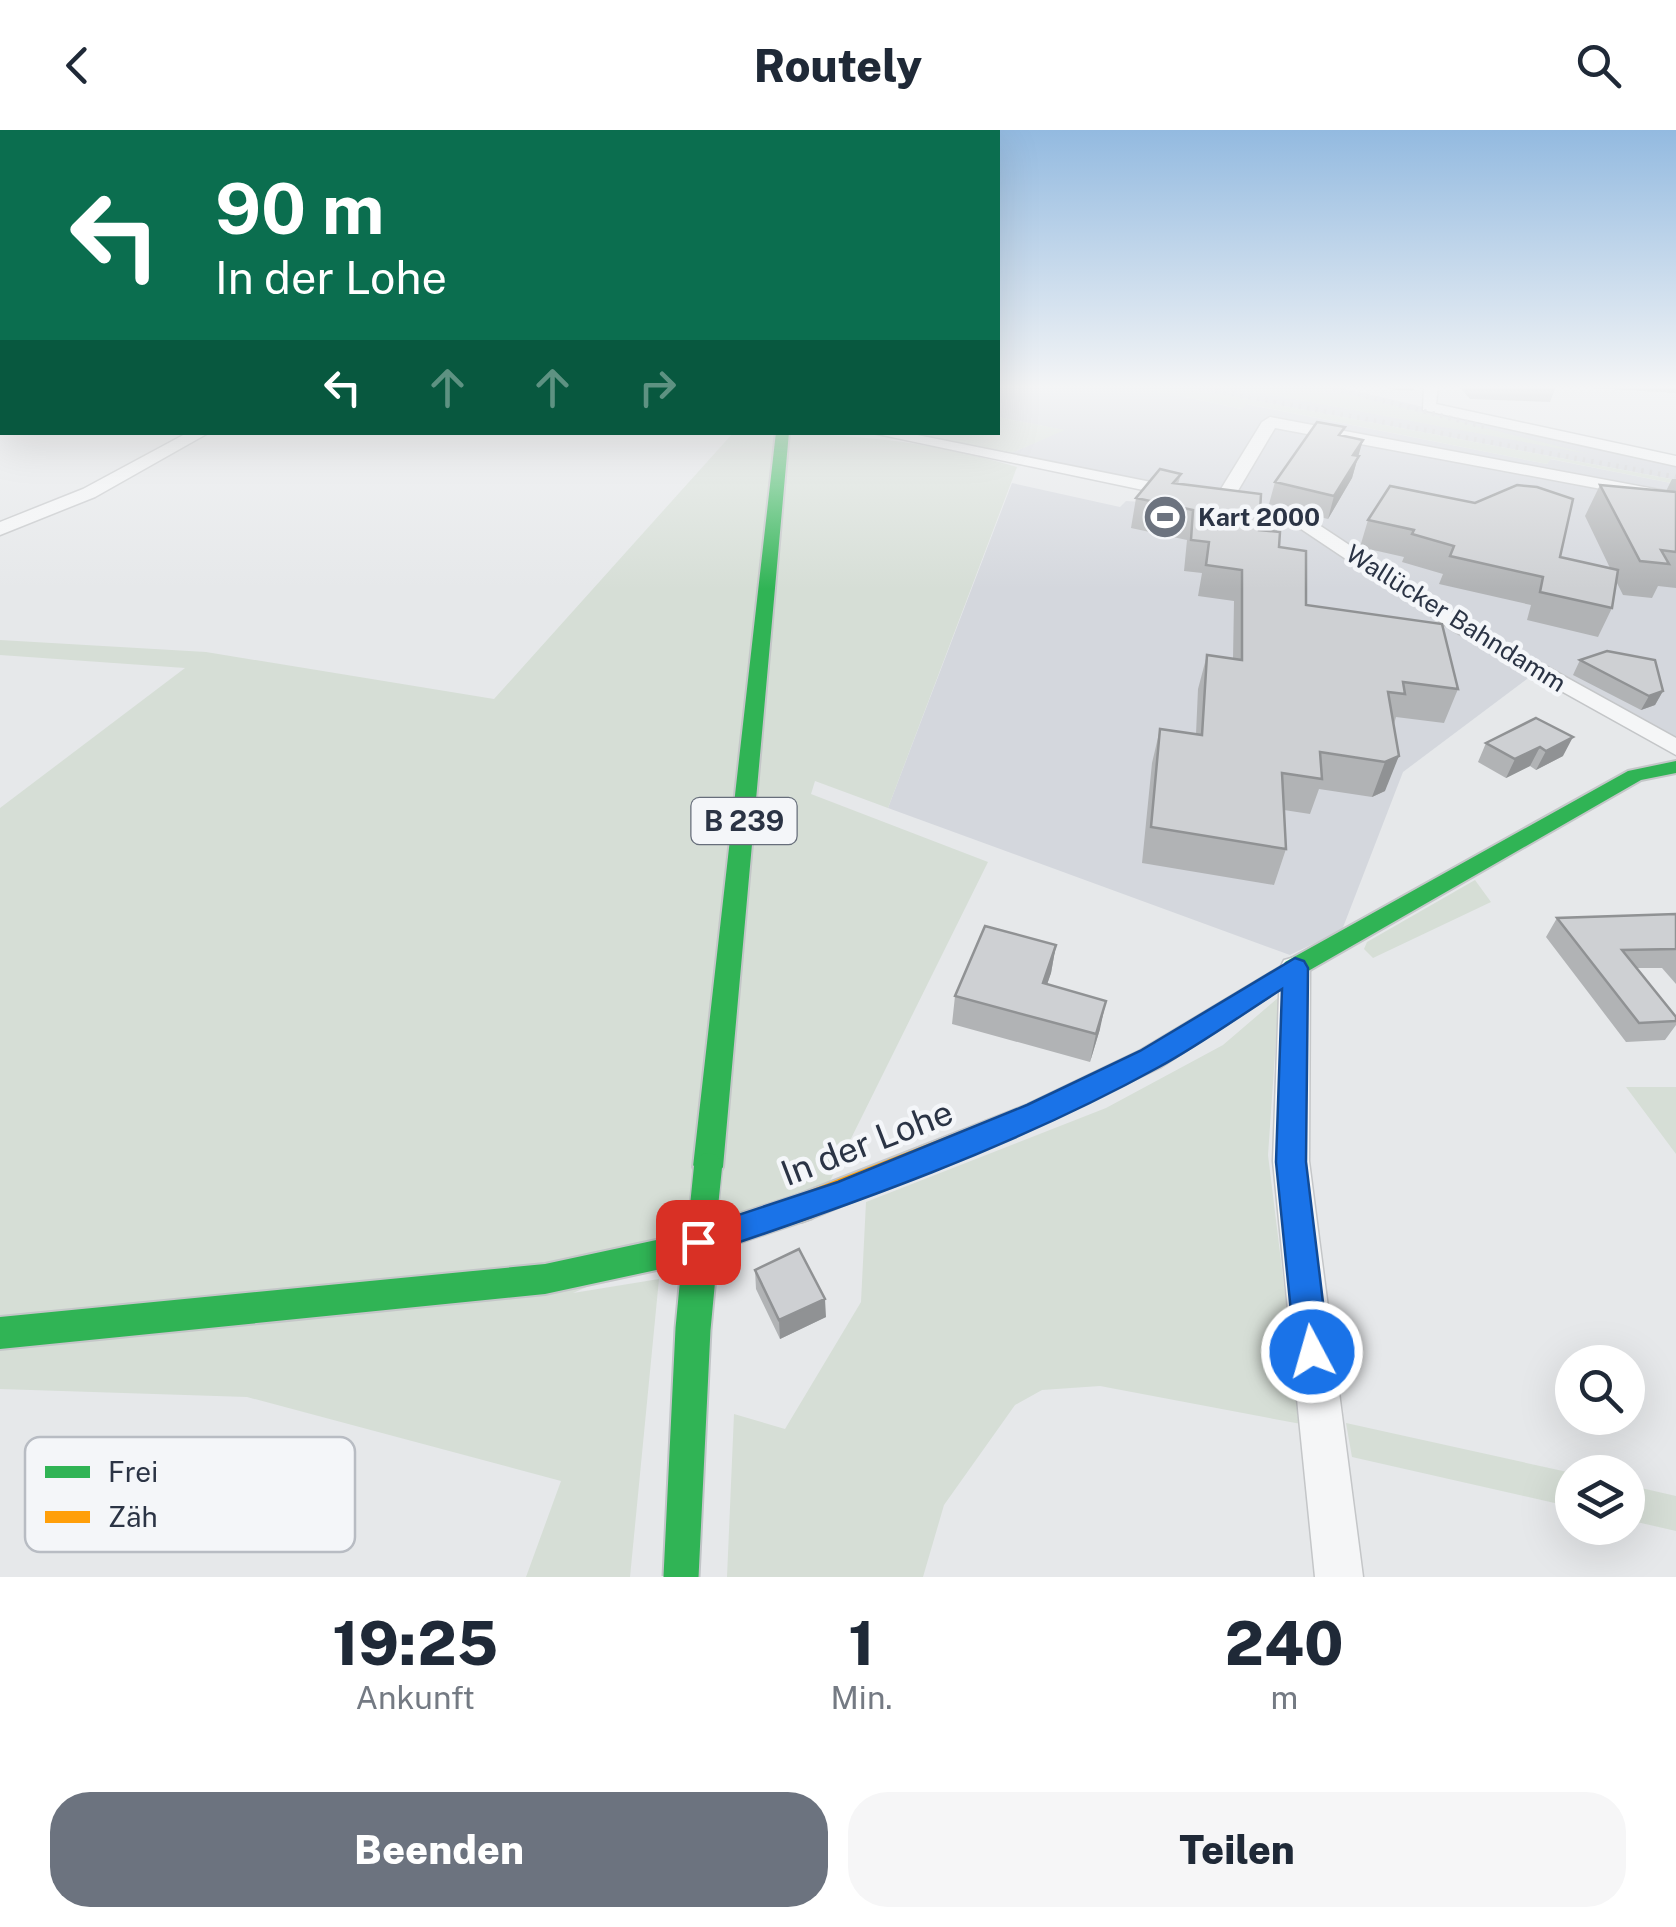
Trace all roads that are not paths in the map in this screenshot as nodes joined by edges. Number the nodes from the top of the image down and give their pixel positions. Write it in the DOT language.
graph roads {
  1 [pos="162,454"];
  2 [pos="781,454"];
  3 [pos="982,454"];
  4 [pos="1251,454"];
  5 [pos="1438,454"];
  6 [pos="1638,454"];
  7 [pos="1676,462"];
  8 [pos="1676,498"];
  9 [pos="1222,502"];
  10 [pos="0,529"];
  11 [pos="1676,748"];
  12 [pos="1676,767"];
  13 [pos="1295,968"];
  14 [pos="0,1334"];
  15 [pos="681,1577"];
  16 [pos="1339,1577"];
  1 -- 10 [label="street"];
  2 -- 15 [label="main road, B 239, bridge"];
  3 -- 9 [label="street, Wallücker Bahndamm"];
  4 -- 9 [label="street"];
  5 -- 8 [label="street"];
  6 -- 7 [label="street"];
  9 -- 11 [label="street, Wallücker Bahndamm"];
  12 -- 13 [label="main road, In der Lohe"];
  13 -- 14 [label="main road, In der Lohe"];
  13 -- 16 [label="street"];
}
